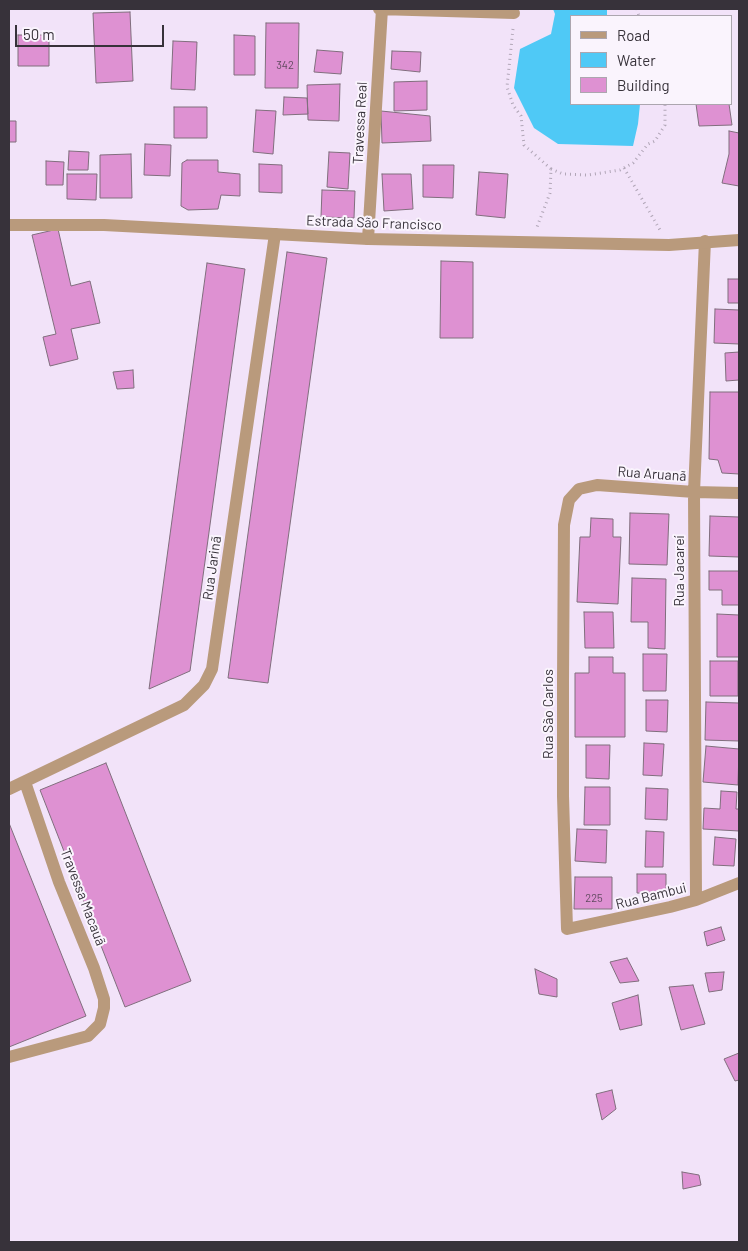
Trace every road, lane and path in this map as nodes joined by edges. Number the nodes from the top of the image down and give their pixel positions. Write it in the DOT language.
graph roads {
  1 [pos="381,9"];
  2 [pos="514,13"];
  3 [pos="666,105"];
  4 [pos="624,168"];
  5 [pos="551,169"];
  6 [pos="9,225"];
  7 [pos="275,234"];
  8 [pos="368,239"];
  9 [pos="739,240"];
  10 [pos="532,241"];
  11 [pos="705,241"];
  12 [pos="669,245"];
  13 [pos="694,492"];
  14 [pos="739,493"];
  15 [pos="569,500"];
  16 [pos="26,782"];
  17 [pos="9,789"];
  18 [pos="739,883"];
  19 [pos="696,900"];
  20 [pos="568,929"];
  21 [pos="9,1057"];
  1 -- 2 [label="street"];
  1 -- 8 [label="street, Travessa Real"];
  2 -- 5 [label="path"];
  3 -- 4 [label="path"];
  4 -- 5 [label="path"];
  4 -- 12 [label="path"];
  5 -- 10 [label="path"];
  6 -- 7 [label="street, Estrada São Francisco"];
  7 -- 8 [label="street, Estrada São Francisco"];
  7 -- 16 [label="street, Rua Jarinã"];
  8 -- 10 [label="street, Estrada São Francisco"];
  9 -- 11 [label="street, Estrada São Francisco"];
  10 -- 12 [label="street, Estrada São Francisco"];
  11 -- 12 [label="street, Estrada São Francisco"];
  11 -- 13 [label="street, Rua Jacareí"];
  13 -- 14 [label="street, Rua Aruanã"];
  13 -- 15 [label="street, Rua Aruanã"];
  13 -- 19 [label="street, Rua Jacareí"];
  15 -- 20 [label="street, Rua São Carlos"];
  16 -- 17 [label="street, Rua Jarinã"];
  16 -- 21 [label="street, Travessa Macauã"];
  18 -- 19 [label="street, Rua Bambui"];
  19 -- 20 [label="street, Rua Bambui"];
}
